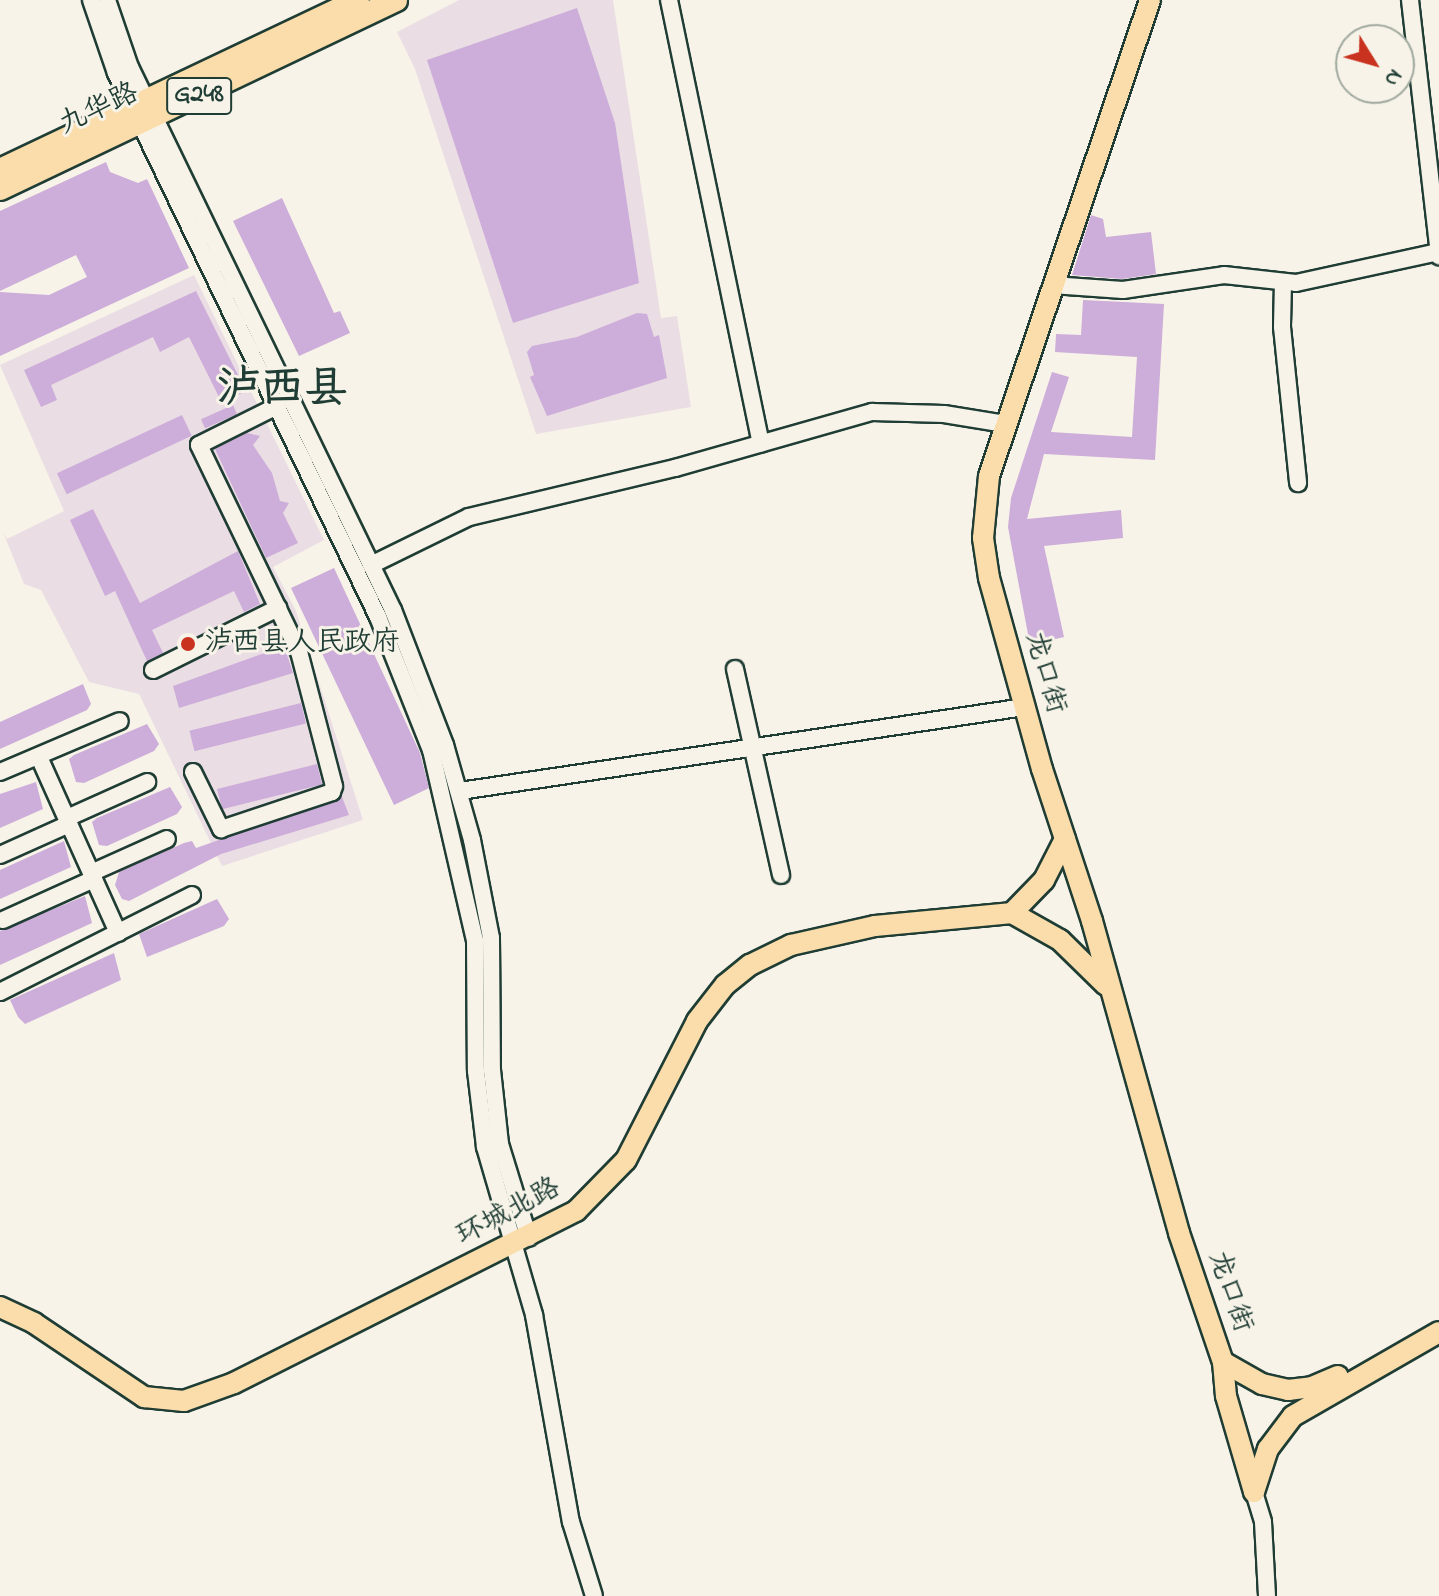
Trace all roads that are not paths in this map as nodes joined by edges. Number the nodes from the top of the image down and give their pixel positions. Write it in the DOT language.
graph roads {
  1 [pos="91,0"];
  2 [pos="107,0"];
  3 [pos="358,0"];
  4 [pos="396,0"];
  5 [pos="669,0"];
  6 [pos="1150,0"];
  7 [pos="1410,0"];
  8 [pos="144,113"];
  9 [pos="1434,135"];
  10 [pos="0,170"];
  11 [pos="0,189"];
  12 [pos="1438,254"];
  13 [pos="1283,282"];
  14 [pos="1052,285"];
  15 [pos="277,406"];
  16 [pos="1005,424"];
  17 [pos="761,444"];
  18 [pos="1298,483"];
  19 [pos="371,565"];
  20 [pos="278,608"];
  21 [pos="735,669"];
  22 [pos="153,670"];
  23 [pos="1025,707"];
  24 [pos="120,721"];
  25 [pos="753,749"];
  26 [pos="39,757"];
  27 [pos="0,772"];
  28 [pos="193,772"];
  29 [pos="147,782"];
  30 [pos="460,791"];
  31 [pos="68,821"];
  32 [pos="167,839"];
  33 [pos="1065,839"];
  34 [pos="0,855"];
  35 [pos="781,875"];
  36 [pos="92,876"];
  37 [pos="192,895"];
  38 [pos="1012,913"];
  39 [pos="3,920"];
  40 [pos="118,933"];
  41 [pos="1109,989"];
  42 [pos="0,992"];
  43 [pos="522,1242"];
  44 [pos="0,1307"];
  45 [pos="1439,1320"];
  46 [pos="1439,1332"];
  47 [pos="1223,1362"];
  48 [pos="1254,1492"];
  49 [pos="594,1596"];
  50 [pos="1267,1596"];
  1 -- 8 [label="street"];
  2 -- 8 [label="street"];
  3 -- 8 [label="highway, 九华路 / G248"];
  4 -- 8 [label="highway, 九华路 / G248"];
  5 -- 17 [label="street"];
  6 -- 14 [label="main road, 龙口街"];
  7 -- 9 [label="street"];
  8 -- 10 [label="highway, 九华路 / G248"];
  8 -- 11 [label="highway, 九华路 / G248"];
  8 -- 15 [label="street"];
  8 -- 19 [label="street"];
  9 -- 12 [label="street"];
  12 -- 13 [label="street"];
  13 -- 14 [label="street"];
  13 -- 18 [label="street"];
  14 -- 16 [label="main road, 龙口街"];
  15 -- 20 [label="street"];
  15 -- 43 [label="street"];
  16 -- 17 [label="street"];
  16 -- 23 [label="main road, 龙口街"];
  17 -- 19 [label="street"];
  19 -- 30 [label="street"];
  20 -- 22 [label="street"];
  20 -- 28 [label="street"];
  21 -- 25 [label="street"];
  23 -- 25 [label="street"];
  23 -- 33 [label="main road, 龙口街"];
  24 -- 26 [label="street"];
  25 -- 30 [label="street"];
  25 -- 35 [label="street"];
  26 -- 27 [label="street"];
  26 -- 31 [label="street"];
  29 -- 31 [label="street"];
  30 -- 43 [label="street"];
  31 -- 34 [label="street"];
  31 -- 36 [label="street"];
  32 -- 36 [label="street"];
  33 -- 38 [label="main road"];
  33 -- 41 [label="main road, 龙口街"];
  36 -- 39 [label="street"];
  36 -- 40 [label="street"];
  37 -- 40 [label="street"];
  38 -- 41 [label="main road"];
  38 -- 43 [label="main road, 环城北路"];
  40 -- 42 [label="street"];
  41 -- 47 [label="main road, 龙口街"];
  43 -- 44 [label="main road, 环城北路"];
  43 -- 49 [label="street"];
  45 -- 47 [label="main road"];
  46 -- 48 [label="main road"];
  47 -- 48 [label="main road, 龙口街"];
  48 -- 50 [label="street"];
}
